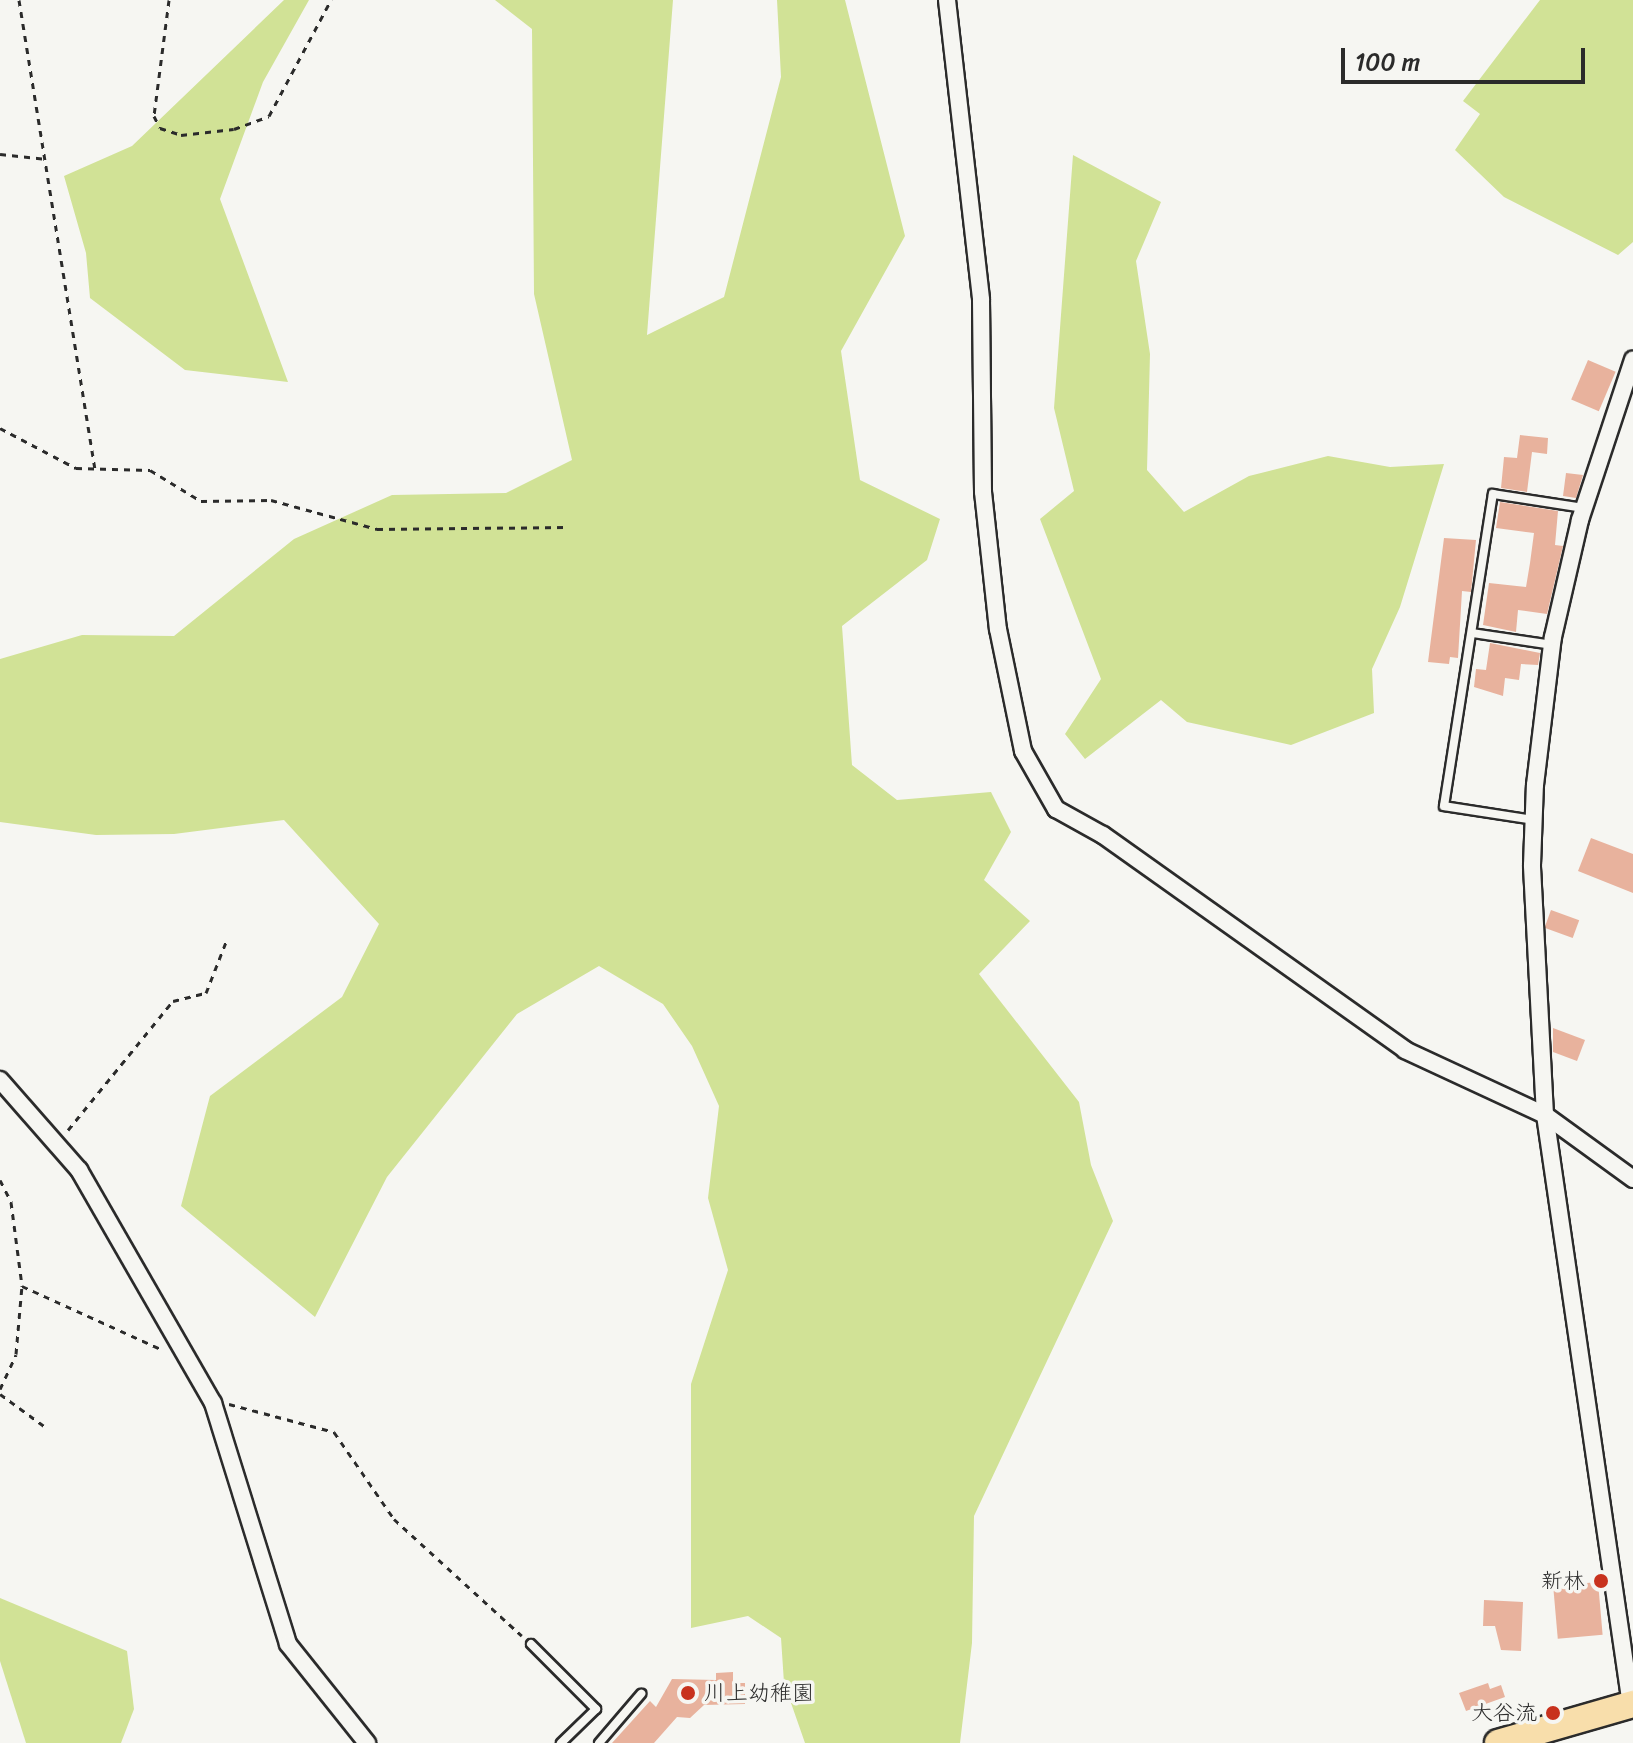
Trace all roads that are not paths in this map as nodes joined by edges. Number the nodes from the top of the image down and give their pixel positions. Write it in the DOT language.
graph roads {
  1 [pos="947,0"];
  2 [pos="1633,360"];
  3 [pos="1584,508"];
  4 [pos="1472,633"];
  5 [pos="1552,645"];
  6 [pos="1534,820"];
  7 [pos="0,1080"];
  8 [pos="1545,1115"];
  9 [pos="1633,1179"];
  10 [pos="531,1644"];
  11 [pos="641,1694"];
  12 [pos="1632,1704"];
  13 [pos="367,1743"];
  14 [pos="561,1743"];
  15 [pos="599,1743"];
  16 [pos="1498,1743"];
  1 -- 8 [label="street"];
  2 -- 3 [label="street"];
  3 -- 4 [label="lane"];
  3 -- 5 [label="street"];
  4 -- 5 [label="lane"];
  4 -- 6 [label="lane"];
  5 -- 6 [label="street"];
  6 -- 8 [label="street"];
  7 -- 13 [label="street"];
  8 -- 9 [label="street"];
  8 -- 12 [label="street"];
  10 -- 14 [label="lane"];
  11 -- 15 [label="lane"];
  12 -- 16 [label="main road"];
}
